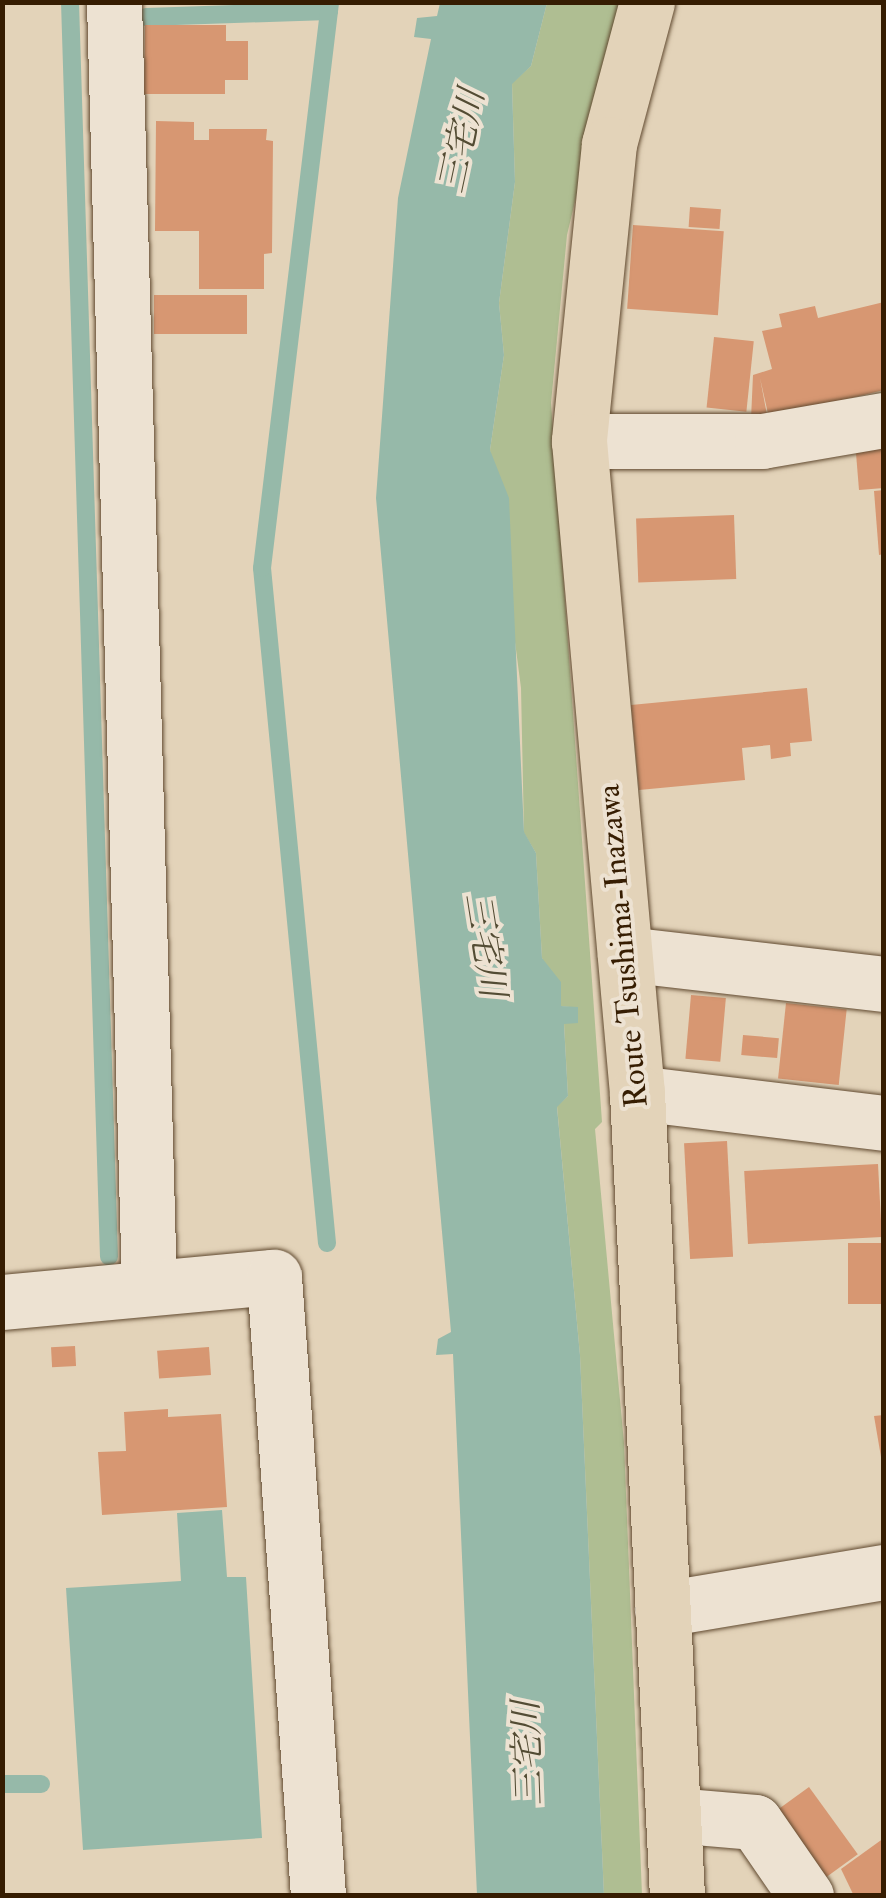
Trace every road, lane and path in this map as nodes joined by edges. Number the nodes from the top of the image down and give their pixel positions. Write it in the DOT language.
graph roads {
  1 [pos="114,2"];
  2 [pos="646,2"];
  3 [pos="884,420"];
  4 [pos="579,440"];
  5 [pos="625,954"];
  6 [pos="884,984"];
  7 [pos="637,1093"];
  8 [pos="884,1123"];
  9 [pos="149,1288"];
  10 [pos="2,1302"];
  11 [pos="884,1572"];
  12 [pos="662,1609"];
  13 [pos="673,1815"];
  14 [pos="318,1896"];
  15 [pos="676,1896"];
  16 [pos="806,1896"];
  1 -- 9 [label="street"];
  2 -- 4 [label="main road, Route Tsushima-Inazawa"];
  3 -- 4 [label="street"];
  4 -- 5 [label="main road, Route Tsushima-Inazawa"];
  5 -- 6 [label="street"];
  5 -- 7 [label="main road, Route Tsushima-Inazawa"];
  7 -- 8 [label="street"];
  7 -- 12 [label="main road, Route Tsushima-Inazawa"];
  9 -- 10 [label="street"];
  9 -- 14 [label="street"];
  11 -- 12 [label="street"];
  12 -- 13 [label="main road, Route Tsushima-Inazawa"];
  13 -- 15 [label="main road, Route Tsushima-Inazawa"];
  13 -- 16 [label="street"];
}
